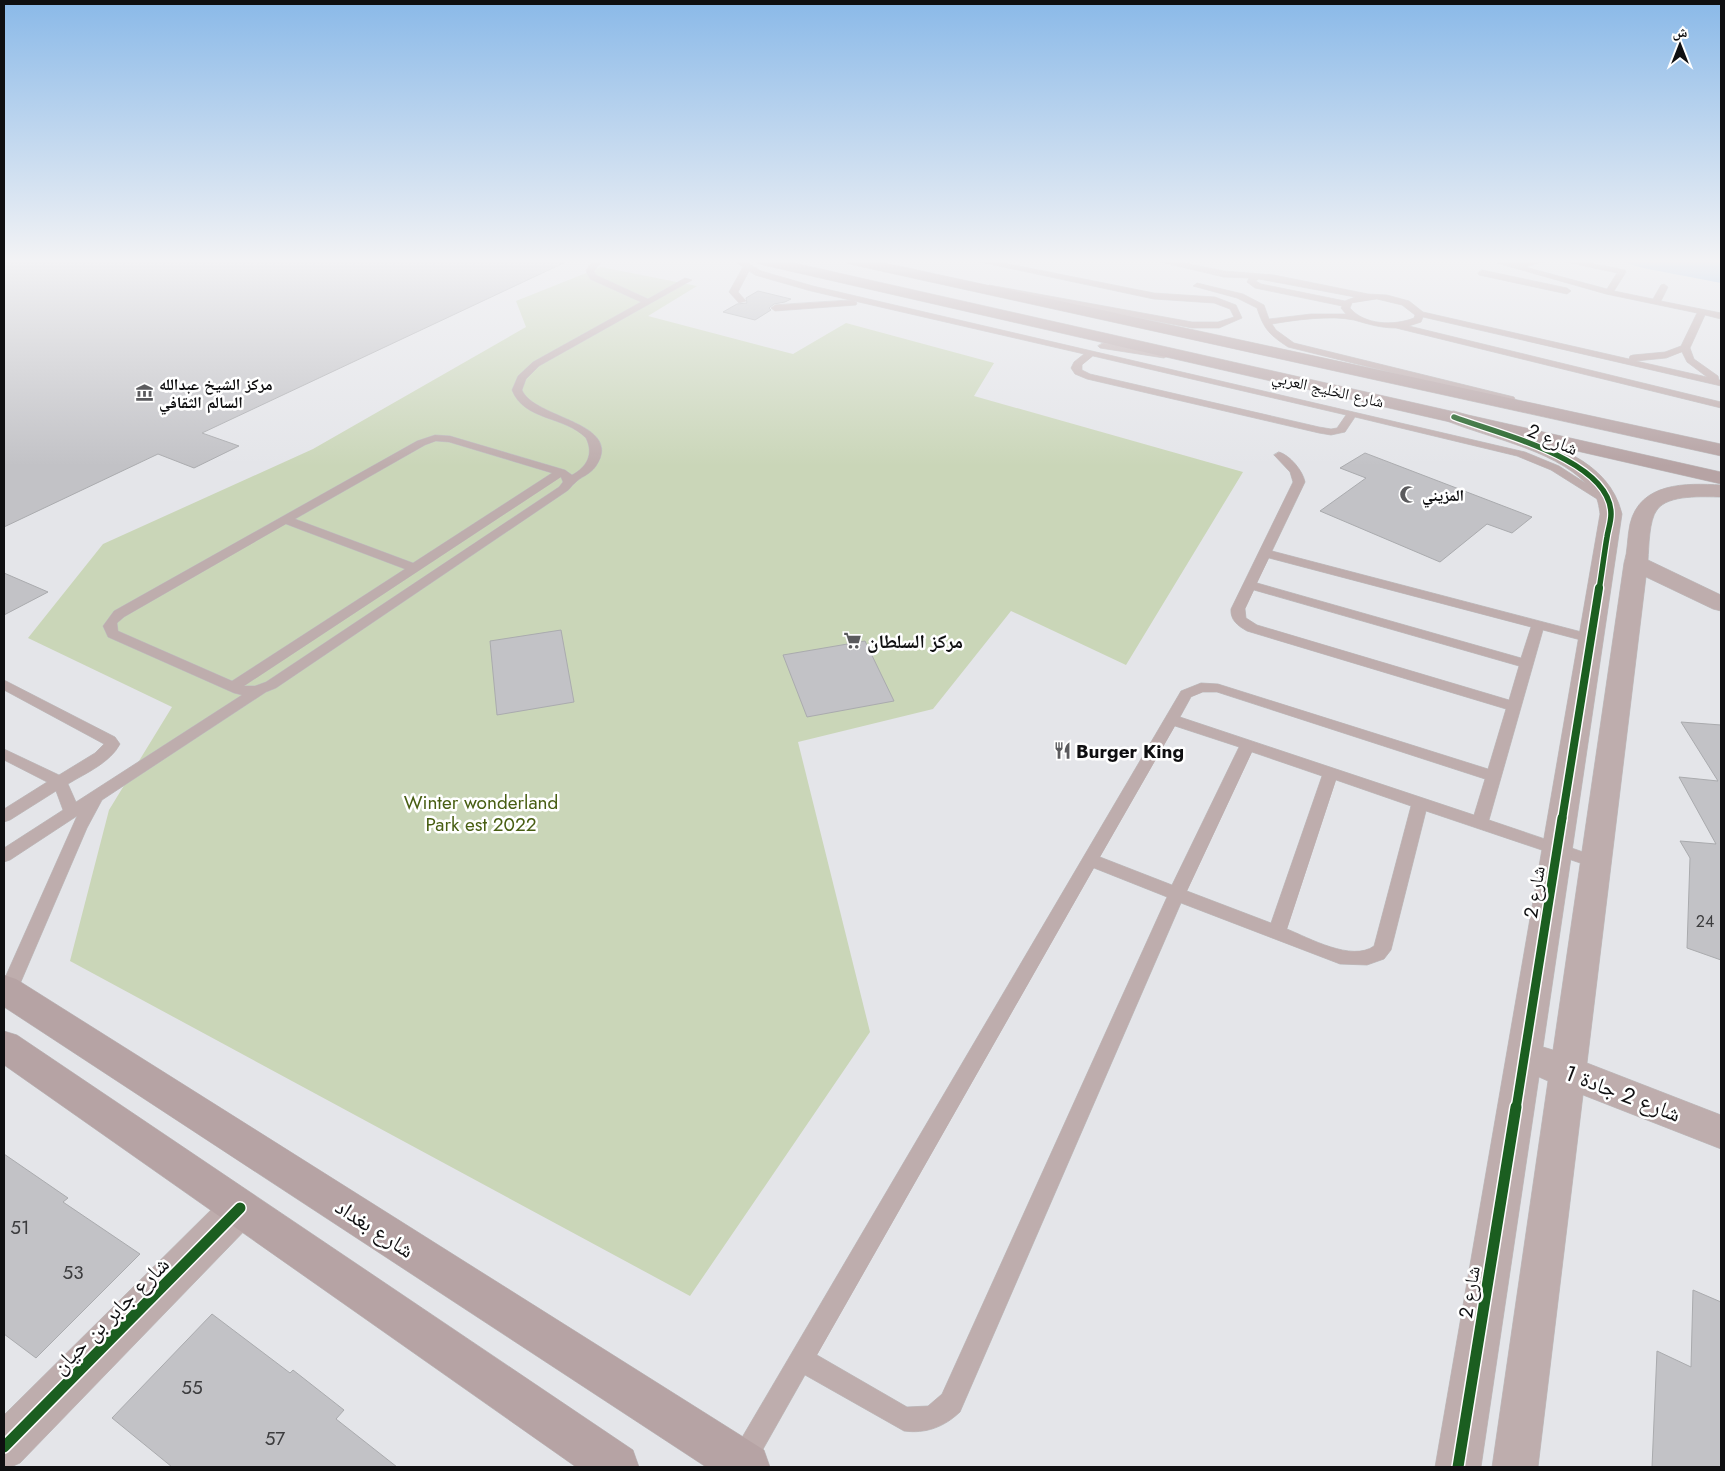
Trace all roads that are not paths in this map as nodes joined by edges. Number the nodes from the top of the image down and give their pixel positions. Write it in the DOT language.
graph roads {
  1 [pos="600,329"];
  2 [pos="988,329"];
  3 [pos="1001,329"];
  4 [pos="1054,329"];
  5 [pos="1162,329"];
  6 [pos="1271,329"];
  7 [pos="1410,329"];
  8 [pos="1443,329"];
  9 [pos="1486,329"];
  10 [pos="1694,329"];
  11 [pos="1452,340"];
  12 [pos="1685,348"];
  13 [pos="1091,353"];
  14 [pos="1622,360"];
  15 [pos="1204,361"];
  16 [pos="1607,378"];
  17 [pos="1721,383"];
  18 [pos="1721,406"];
  19 [pos="1352,412"];
  20 [pos="1454,418"];
  21 [pos="1583,421"];
  22 [pos="1721,450"];
  23 [pos="1279,455"];
  24 [pos="565,476"];
  25 [pos="1721,478"];
  26 [pos="1721,490"];
  27 [pos="1609,502"];
  28 [pos="286,520"];
  29 [pos="1265,553"];
  30 [pos="1624,566"];
  31 [pos="415,568"];
  32 [pos="1250,585"];
  33 [pos="1721,604"];
  34 [pos="1538,625"];
  35 [pos="1592,639"];
  36 [pos="1527,664"];
  37 [pos="4,684"];
  38 [pos="233,687"];
  39 [pos="263,688"];
  40 [pos="1514,706"];
  41 [pos="1171,719"];
  42 [pos="1247,746"];
  43 [pos="4,754"];
  44 [pos="1331,774"];
  45 [pos="1494,776"];
  46 [pos="60,782"];
  47 [pos="97,796"];
  48 [pos="1420,803"];
  49 [pos="72,812"];
  50 [pos="4,816"];
  51 [pos="1480,823"];
  52 [pos="1557,850"];
  53 [pos="4,856"];
  54 [pos="1090,860"];
  55 [pos="1595,862"];
  56 [pos="1177,894"];
  57 [pos="1276,932"];
  58 [pos="6,990"];
  59 [pos="4,1046"];
  60 [pos="1524,1055"];
  61 [pos="1567,1072"];
  62 [pos="1721,1132"];
  63 [pos="240,1208"];
  64 [pos="802,1360"];
  65 [pos="4,1447"];
  66 [pos="744,1466"];
  67 [pos="616,1467"];
  68 [pos="1458,1467"];
  69 [pos="1515,1467"];
  1 -- 24 [label="lane"];
  2 -- 13 [label="lane"];
  3 -- 15 [label="lane"];
  4 -- 15 [label="main road, شارع الخليج العربي"];
  5 -- 21 [label="main road, شارع الخليج العربي"];
  6 -- 21 [label="lane"];
  7 -- 11 [label="lane"];
  8 -- 11 [label="lane"];
  9 -- 14 [label="lane"];
  10 -- 12 [label="lane"];
  11 -- 16 [label="lane"];
  12 -- 14 [label="lane"];
  12 -- 17 [label="lane"];
  13 -- 19 [label="lane"];
  13 -- 19 [label="lane"];
  14 -- 16 [label="lane"];
  14 -- 17 [label="lane"];
  15 -- 20 [label="main road, شارع الخليج العربي"];
  16 -- 18 [label="lane"];
  19 -- 27 [label="lane"];
  20 -- 25 [label="main road, شارع الخليج العربي"];
  20 -- 27 [label="street, شارع 2"];
  21 -- 22 [label="main road, شارع الخليج العربي"];
  23 -- 29 [label="lane"];
  24 -- 28 [label="lane"];
  24 -- 31 [label="lane"];
  24 -- 39 [label="lane"];
  26 -- 30 [label="street, شارع 2"];
  27 -- 30 [label="street, شارع 2"];
  28 -- 31 [label="lane"];
  28 -- 38 [label="lane"];
  29 -- 32 [label="lane"];
  29 -- 34 [label="lane"];
  30 -- 33 [label="street"];
  30 -- 35 [label="street, شارع 2"];
  30 -- 55 [label="street, شارع 2"];
  31 -- 38 [label="lane"];
  32 -- 36 [label="lane"];
  32 -- 40 [label="lane"];
  34 -- 35 [label="lane"];
  34 -- 36 [label="lane"];
  35 -- 52 [label="street, شارع 2"];
  36 -- 40 [label="lane"];
  37 -- 46 [label="lane"];
  38 -- 39 [label="lane"];
  39 -- 47 [label="lane"];
  40 -- 45 [label="lane"];
  41 -- 42 [label="lane"];
  41 -- 45 [label="lane"];
  41 -- 54 [label="lane"];
  42 -- 44 [label="lane"];
  42 -- 56 [label="lane"];
  43 -- 46 [label="lane"];
  44 -- 48 [label="lane"];
  44 -- 57 [label="lane"];
  45 -- 51 [label="lane"];
  46 -- 49 [label="lane"];
  46 -- 50 [label="lane"];
  47 -- 49 [label="lane"];
  47 -- 58 [label="lane"];
  48 -- 51 [label="lane"];
  48 -- 57 [label="lane"];
  49 -- 53 [label="lane"];
  51 -- 52 [label="lane"];
  52 -- 55 [label="lane"];
  52 -- 60 [label="street, شارع 2"];
  54 -- 56 [label="lane"];
  54 -- 64 [label="lane"];
  55 -- 61 [label="street, شارع 2"];
  56 -- 57 [label="lane"];
  56 -- 64 [label="lane"];
  58 -- 66 [label="main road, شارع بغداد"];
  59 -- 63 [label="main road"];
  60 -- 61 [label="street, شارع 2 جادة 1"];
  60 -- 68 [label="street, شارع 2"];
  61 -- 62 [label="street, شارع 2 جادة 1"];
  61 -- 69 [label="street, شارع 2"];
  63 -- 65 [label="street, شارع جابر بن حيان"];
  63 -- 67 [label="main road"];
  64 -- 66 [label="lane"];
}
